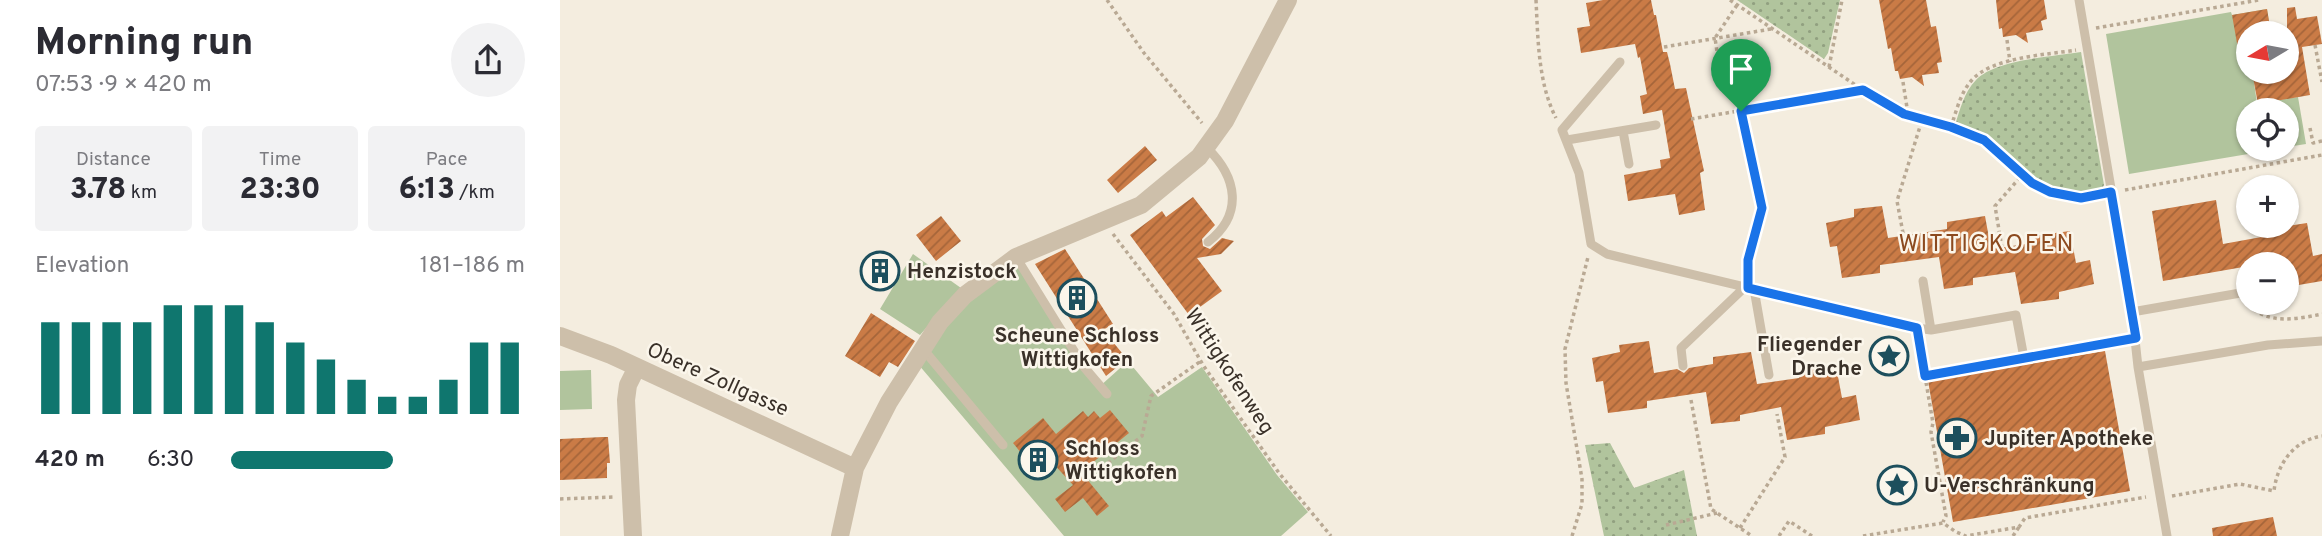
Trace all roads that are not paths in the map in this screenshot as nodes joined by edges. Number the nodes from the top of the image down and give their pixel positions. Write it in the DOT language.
graph roads {
  1 [pos="1288,0"];
  2 [pos="2079,0"];
  3 [pos="1620,62"];
  4 [pos="1656,125"];
  5 [pos="1623,131"];
  6 [pos="1567,140"];
  7 [pos="1211,143"];
  8 [pos="1629,164"];
  9 [pos="1208,242"];
  10 [pos="1016,257"];
  11 [pos="1923,281"];
  12 [pos="1749,288"];
  13 [pos="2236,294"];
  14 [pos="2132,312"];
  15 [pos="1931,330"];
  16 [pos="560,336"];
  17 [pos="2136,338"];
  18 [pos="2322,341"];
  19 [pos="922,348"];
  20 [pos="1684,366"];
  21 [pos="637,367"];
  22 [pos="2138,367"];
  23 [pos="1769,375"];
  24 [pos="1107,394"];
  25 [pos="1003,445"];
  26 [pos="855,468"];
  27 [pos="633,536"];
  28 [pos="840,536"];
  29 [pos="2167,536"];
  1 -- 7 [label="street"];
  2 -- 14 [label="lane"];
  3 -- 6 [label="lane"];
  4 -- 5 [label="lane"];
  5 -- 6 [label="lane"];
  5 -- 8 [label="lane"];
  6 -- 12 [label="lane"];
  7 -- 9 [label="lane"];
  7 -- 10 [label="street"];
  10 -- 19 [label="street"];
  10 -- 24 [label="lane"];
  11 -- 15 [label="lane"];
  12 -- 15 [label="lane"];
  12 -- 20 [label="lane"];
  12 -- 23 [label="lane"];
  13 -- 14 [label="lane"];
  14 -- 17 [label="lane"];
  15 -- 17 [label="lane"];
  16 -- 21 [label="street, Obere Zollgasse"];
  17 -- 22 [label="lane"];
  18 -- 22 [label="lane"];
  19 -- 25 [label="lane"];
  19 -- 26 [label="street"];
  21 -- 26 [label="street, Obere Zollgasse"];
  21 -- 27 [label="street"];
  22 -- 29 [label="lane"];
  26 -- 28 [label="street"];
}
